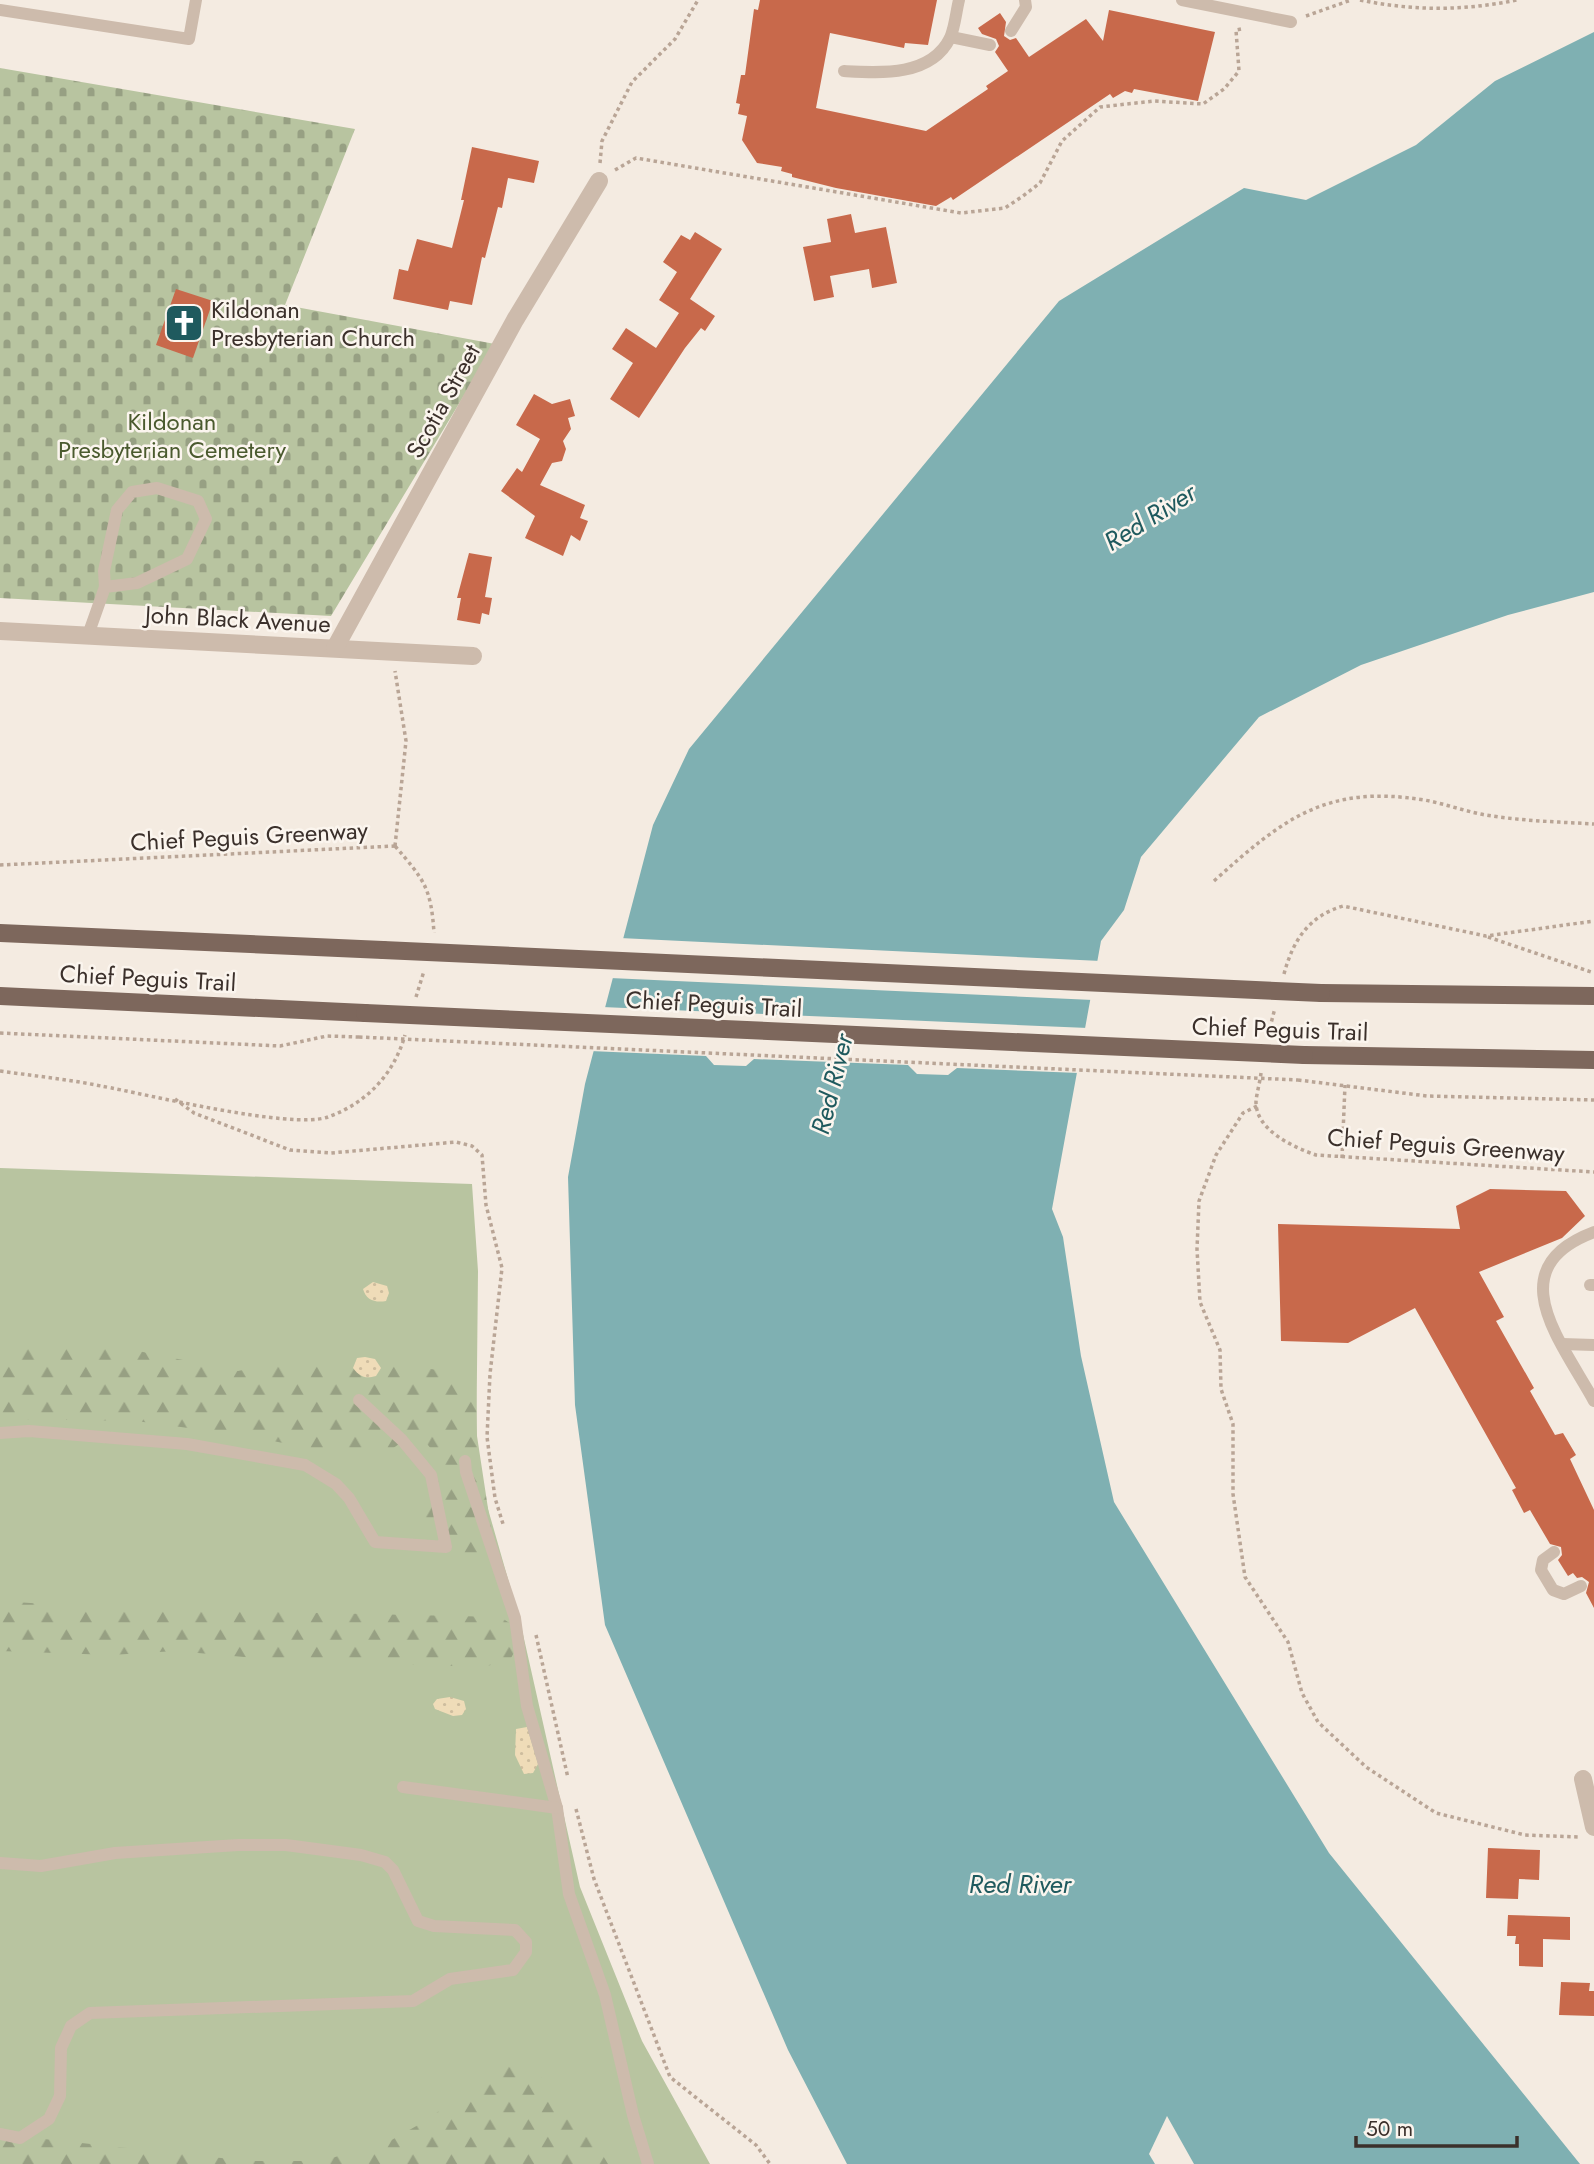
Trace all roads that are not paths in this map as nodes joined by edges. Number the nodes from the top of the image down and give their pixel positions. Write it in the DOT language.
graph roads {
  1 [pos="196,0"];
  2 [pos="959,0"];
  3 [pos="1025,0"];
  4 [pos="1182,0"];
  5 [pos="0,10"];
  6 [pos="1291,22"];
  7 [pos="1012,31"];
  8 [pos="951,37"];
  9 [pos="990,45"];
  10 [pos="844,71"];
  11 [pos="599,181"];
  12 [pos="105,587"];
  13 [pos="0,631"];
  14 [pos="88,635"];
  15 [pos="335,648"];
  16 [pos="473,656"];
  17 [pos="0,933"];
  18 [pos="0,996"];
  19 [pos="1594,996"];
  20 [pos="1594,1060"];
  21 [pos="1594,1232"];
  22 [pos="1562,1344"];
  23 [pos="1594,1345"];
  24 [pos="359,1400"];
  25 [pos="1594,1401"];
  26 [pos="0,1433"];
  27 [pos="465,1461"];
  28 [pos="1554,1552"];
  29 [pos="1581,1586"];
  30 [pos="1583,1779"];
  31 [pos="403,1787"];
  32 [pos="557,1808"];
  33 [pos="1587,1832"];
  34 [pos="0,1863"];
  35 [pos="0,2134"];
  36 [pos="649,2164"];
  1 -- 5 [label="lane"];
  2 -- 8 [label="lane"];
  3 -- 7 [label="lane"];
  4 -- 6 [label="lane"];
  8 -- 9 [label="lane"];
  8 -- 10 [label="lane"];
  11 -- 15 [label="street, Scotia Street"];
  12 -- 12 [label="lane"];
  12 -- 14 [label="lane"];
  13 -- 14 [label="street, John Black Avenue"];
  14 -- 15 [label="street, John Black Avenue"];
  15 -- 16 [label="street, John Black Avenue"];
  17 -- 19 [label="main road, Chief Peguis Trail, bridge"];
  18 -- 20 [label="main road, Chief Peguis Trail, bridge"];
  21 -- 22 [label="lane"];
  22 -- 23 [label="lane"];
  22 -- 25 [label="lane"];
  24 -- 26 [label="lane"];
  27 -- 32 [label="lane"];
  28 -- 29 [label="lane"];
  30 -- 33 [label="street"];
  31 -- 32 [label="lane"];
  32 -- 36 [label="lane"];
  34 -- 35 [label="lane"];
}
